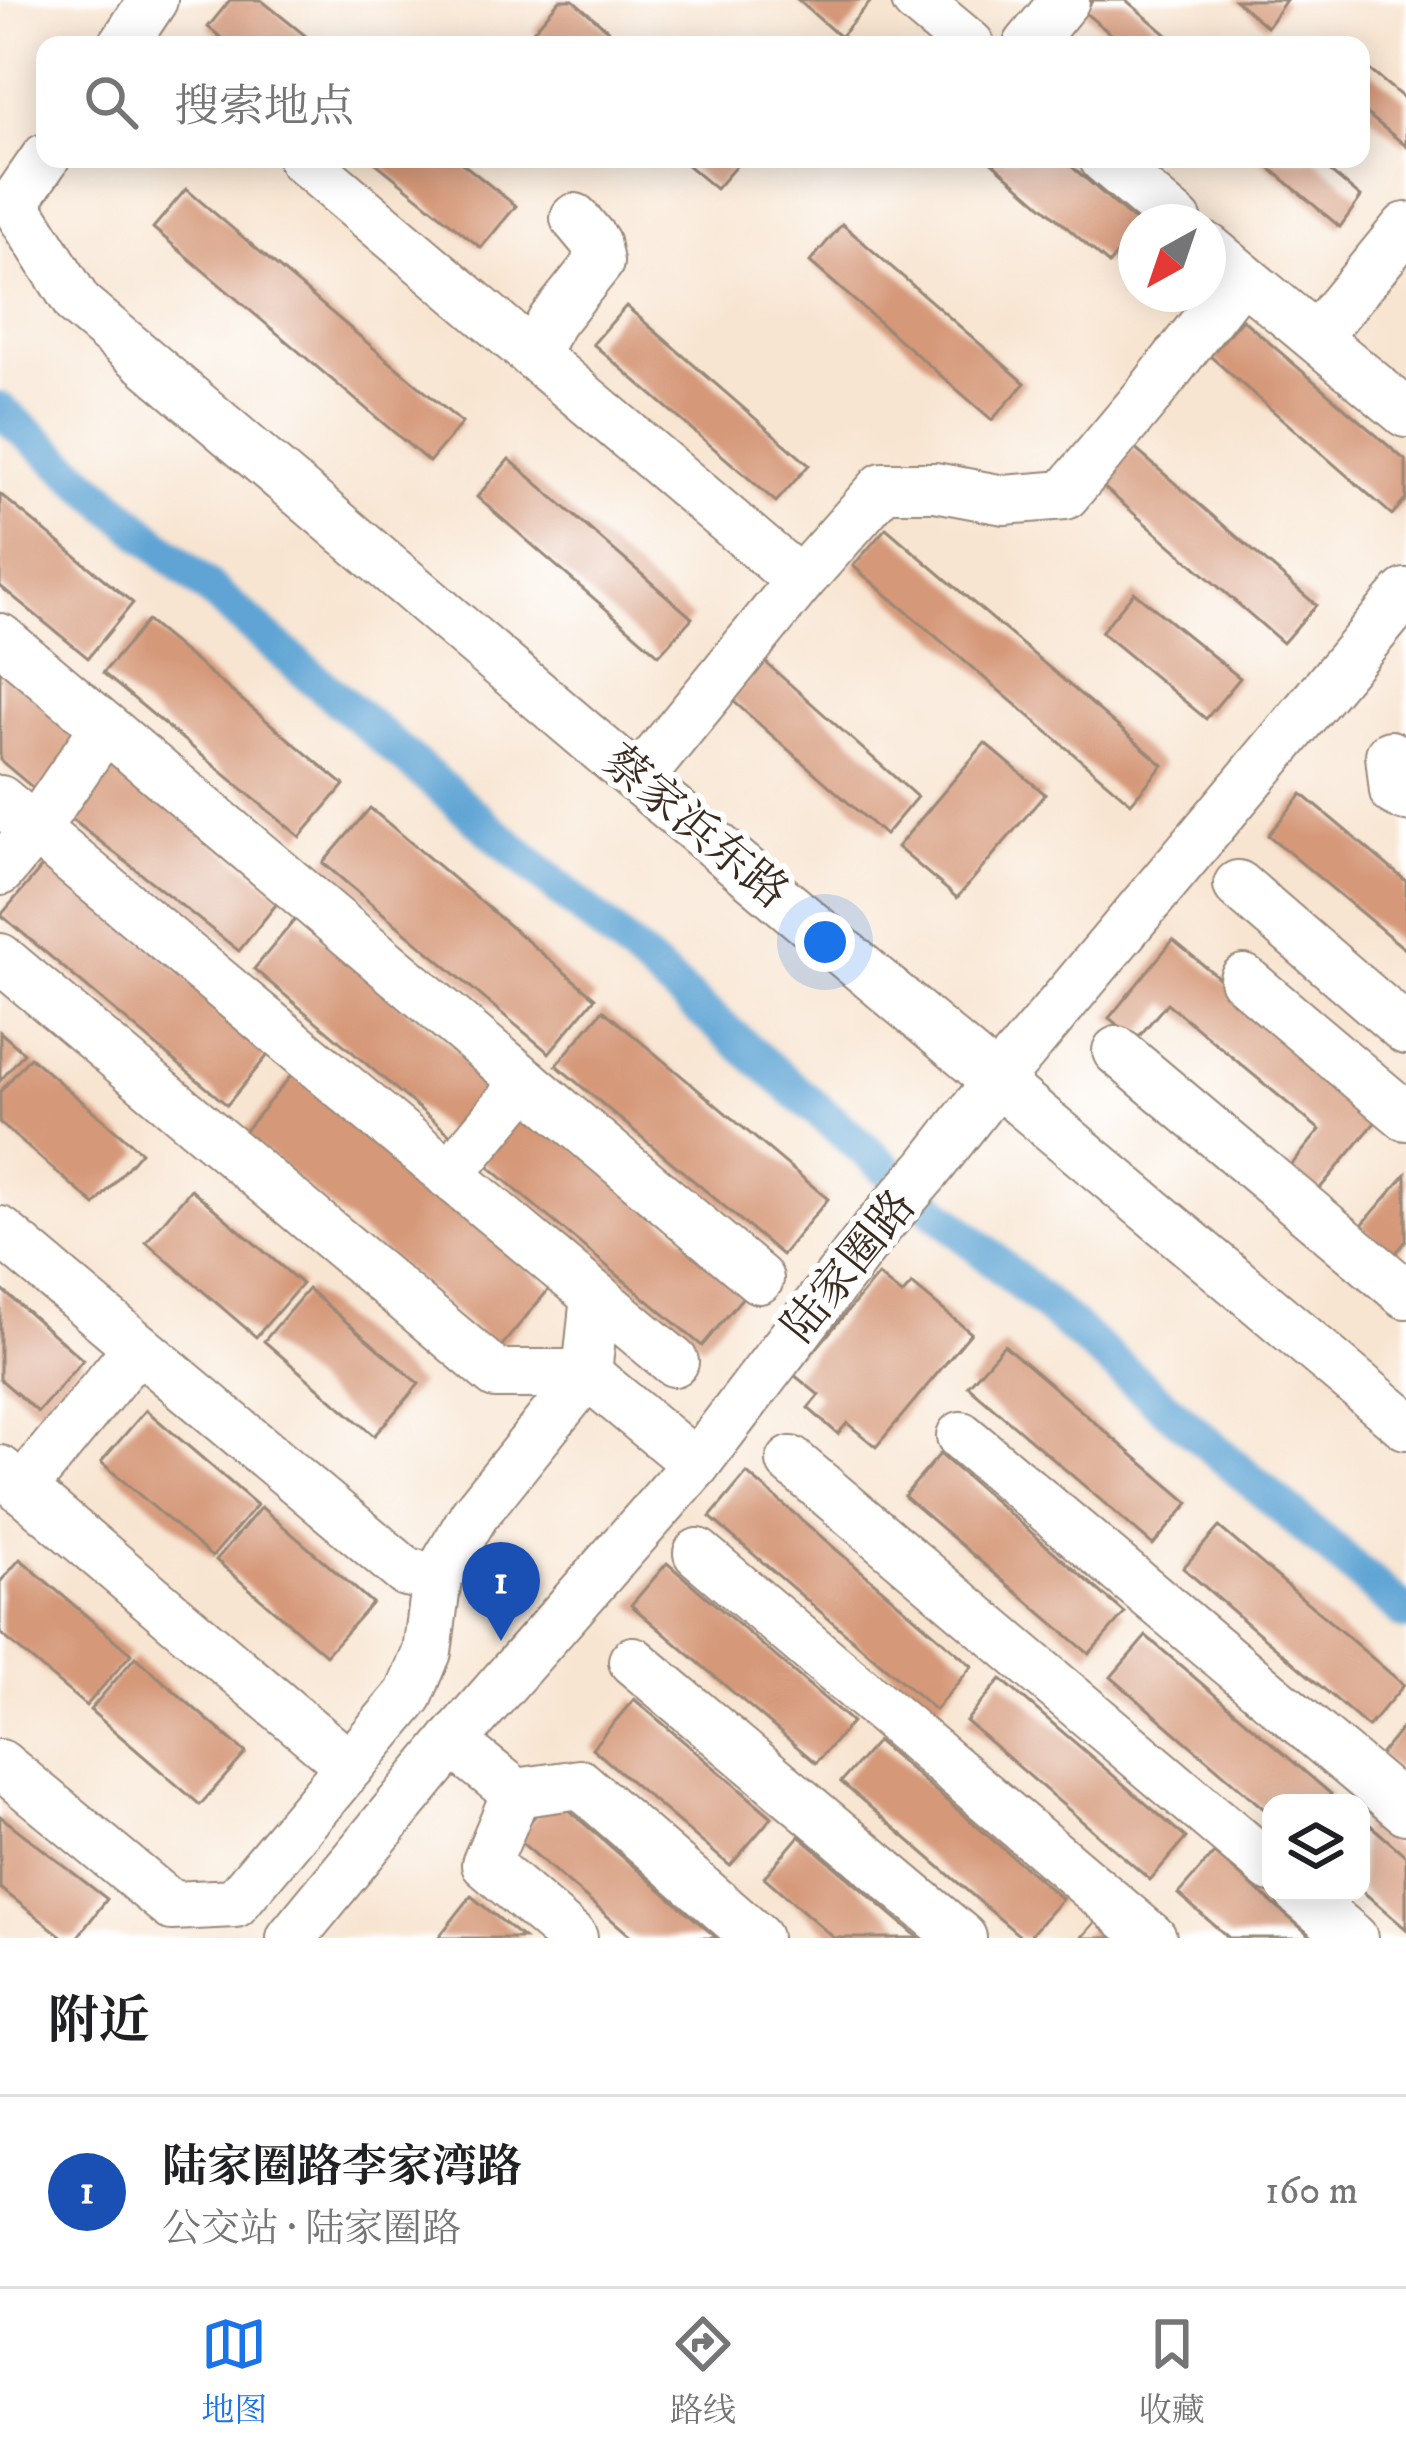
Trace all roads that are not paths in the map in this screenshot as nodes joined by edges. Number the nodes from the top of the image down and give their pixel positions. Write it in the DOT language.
graph roads {
  1 [pos="154,0"];
  2 [pos="916,0"];
  3 [pos="1065,0"];
  4 [pos="129,36"];
  5 [pos="959,36"];
  6 [pos="1035,36"];
  7 [pos="38,168"];
  8 [pos="313,168"];
  9 [pos="1115,168"];
  10 [pos="1157,204"];
  11 [pos="575,218"];
  12 [pos="1406,227"];
  13 [pos="1226,263"];
  14 [pos="1195,312"];
  15 [pos="1316,337"];
  16 [pos="533,355"];
  17 [pos="1406,413"];
  18 [pos="800,581"];
  19 [pos="1406,593"];
  20 [pos="0,638"];
  21 [pos="105,727"];
  22 [pos="638,780"];
  23 [pos="18,814"];
  24 [pos="0,871"];
  25 [pos="1238,885"];
  26 [pos="0,958"];
  27 [pos="1244,979"];
  28 [pos="1406,1030"];
  29 [pos="1118,1051"];
  30 [pos="998,1080"];
  31 [pos="526,1082"];
  32 [pos="1406,1116"];
  33 [pos="449,1175"];
  34 [pos="0,1231"];
  35 [pos="759,1279"];
  36 [pos="1406,1294"];
  37 [pos="595,1296"];
  38 [pos="138,1347"];
  39 [pos="674,1362"];
  40 [pos="587,1374"];
  41 [pos="1406,1425"];
  42 [pos="962,1436"];
  43 [pos="791,1461"];
  44 [pos="696,1464"];
  45 [pos="11,1479"];
  46 [pos="698,1553"];
  47 [pos="437,1578"];
  48 [pos="633,1661"];
  49 [pos="452,1742"];
  50 [pos="0,1764"];
  51 [pos="350,1766"];
  52 [pos="516,1793"];
  53 [pos="1406,1810"];
  54 [pos="1262,1860"];
  55 [pos="1311,1902"];
  56 [pos="291,1938"];
  57 [pos="573,1938"];
  58 [pos="757,1938"];
  59 [pos="962,1938"];
  60 [pos="1152,1938"];
  61 [pos="1353,1938"];
  1 -- 4 [label="street"];
  2 -- 5 [label="street"];
  3 -- 6 [label="street"];
  7 -- 22 [label="street, 蔡家浜东路"];
  8 -- 16 [label="street"];
  9 -- 10 [label="street"];
  11 -- 16 [label="street"];
  12 -- 15 [label="street"];
  13 -- 15 [label="street"];
  14 -- 18 [label="street"];
  15 -- 17 [label="street"];
  16 -- 18 [label="street"];
  18 -- 22 [label="street"];
  19 -- 30 [label="street, 陆家圈路"];
  20 -- 21 [label="street"];
  21 -- 23 [label="street"];
  21 -- 31 [label="street"];
  22 -- 30 [label="street, 蔡家浜东路"];
  23 -- 24 [label="street"];
  23 -- 33 [label="street"];
  25 -- 28 [label="street"];
  26 -- 40 [label="street"];
  27 -- 32 [label="street"];
  29 -- 36 [label="street"];
  30 -- 41 [label="street, 蔡家浜东路"];
  30 -- 44 [label="street, 陆家圈路"];
  31 -- 33 [label="street"];
  31 -- 35 [label="street"];
  33 -- 37 [label="street"];
  34 -- 38 [label="street"];
  37 -- 39 [label="street"];
  37 -- 40 [label="street"];
  38 -- 45 [label="street"];
  38 -- 47 [label="street"];
  40 -- 44 [label="street"];
  40 -- 47 [label="street"];
  42 -- 53 [label="street"];
  43 -- 54 [label="street"];
  44 -- 49 [label="street, 陆家圈路"];
  45 -- 51 [label="street"];
  46 -- 60 [label="street"];
  47 -- 51 [label="street"];
  48 -- 59 [label="street"];
  49 -- 52 [label="street"];
  49 -- 56 [label="street, 陆家圈路"];
  50 -- 51 [label="street"];
  52 -- 57 [label="street"];
  52 -- 58 [label="street"];
  55 -- 61 [label="street"];
}
